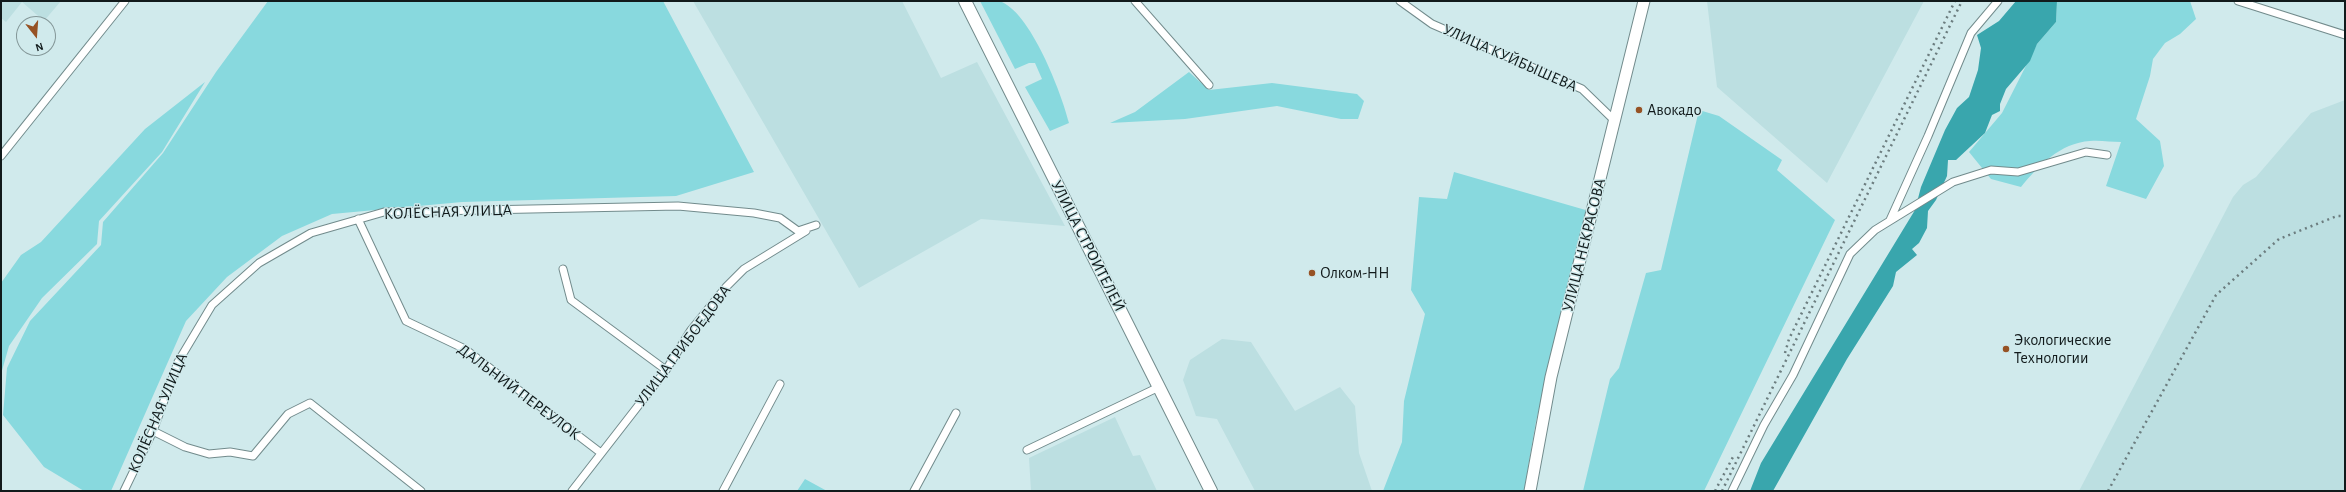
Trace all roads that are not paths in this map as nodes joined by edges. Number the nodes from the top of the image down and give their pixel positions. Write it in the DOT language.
graph roads {
  1 [pos="125,1"];
  2 [pos="965,1"];
  3 [pos="1135,1"];
  4 [pos="1400,1"];
  5 [pos="1644,1"];
  6 [pos="1998,1"];
  7 [pos="2238,1"];
  8 [pos="2345,35"];
  9 [pos="1209,85"];
  10 [pos="1615,121"];
  11 [pos="2,152"];
  12 [pos="2107,155"];
  13 [pos="358,219"];
  14 [pos="1890,220"];
  15 [pos="816,225"];
  16 [pos="563,270"];
  17 [pos="666,370"];
  18 [pos="780,384"];
  19 [pos="1159,387"];
  20 [pos="956,413"];
  21 [pos="153,431"];
  22 [pos="1027,450"];
  23 [pos="600,453"];
  24 [pos="124,491"];
  25 [pos="421,491"];
  26 [pos="572,491"];
  27 [pos="723,491"];
  28 [pos="914,491"];
  29 [pos="1211,491"];
  30 [pos="1530,491"];
  31 [pos="1732,491"];
  1 -- 11 [label="street"];
  2 -- 19 [label="main road, УЛИЦА СТРОИТЕЛЕЙ"];
  3 -- 9 [label="street"];
  4 -- 10 [label="street, УЛИЦА КУЙБЫШЕВА"];
  5 -- 10 [label="street, УЛИЦА НЕКРАСОВА"];
  6 -- 14 [label="street"];
  7 -- 8 [label="street"];
  10 -- 30 [label="street, УЛИЦА НЕКРАСОВА"];
  12 -- 14 [label="street"];
  13 -- 15 [label="street, КОЛЁСНАЯ УЛИЦА"];
  13 -- 21 [label="street, КОЛЁСНАЯ УЛИЦА"];
  13 -- 23 [label="street, ДАЛЬНИЙ ПЕРЕУЛОК"];
  14 -- 31 [label="street"];
  15 -- 17 [label="street, УЛИЦА ГРИБОЕДОВА"];
  16 -- 17 [label="street"];
  17 -- 23 [label="street, УЛИЦА ГРИБОЕДОВА"];
  18 -- 27 [label="street"];
  19 -- 22 [label="street"];
  19 -- 29 [label="main road, УЛИЦА СТРОИТЕЛЕЙ"];
  20 -- 28 [label="street"];
  21 -- 24 [label="street, КОЛЁСНАЯ УЛИЦА"];
  21 -- 25 [label="street"];
  23 -- 26 [label="street, УЛИЦА ГРИБОЕДОВА"];
}
